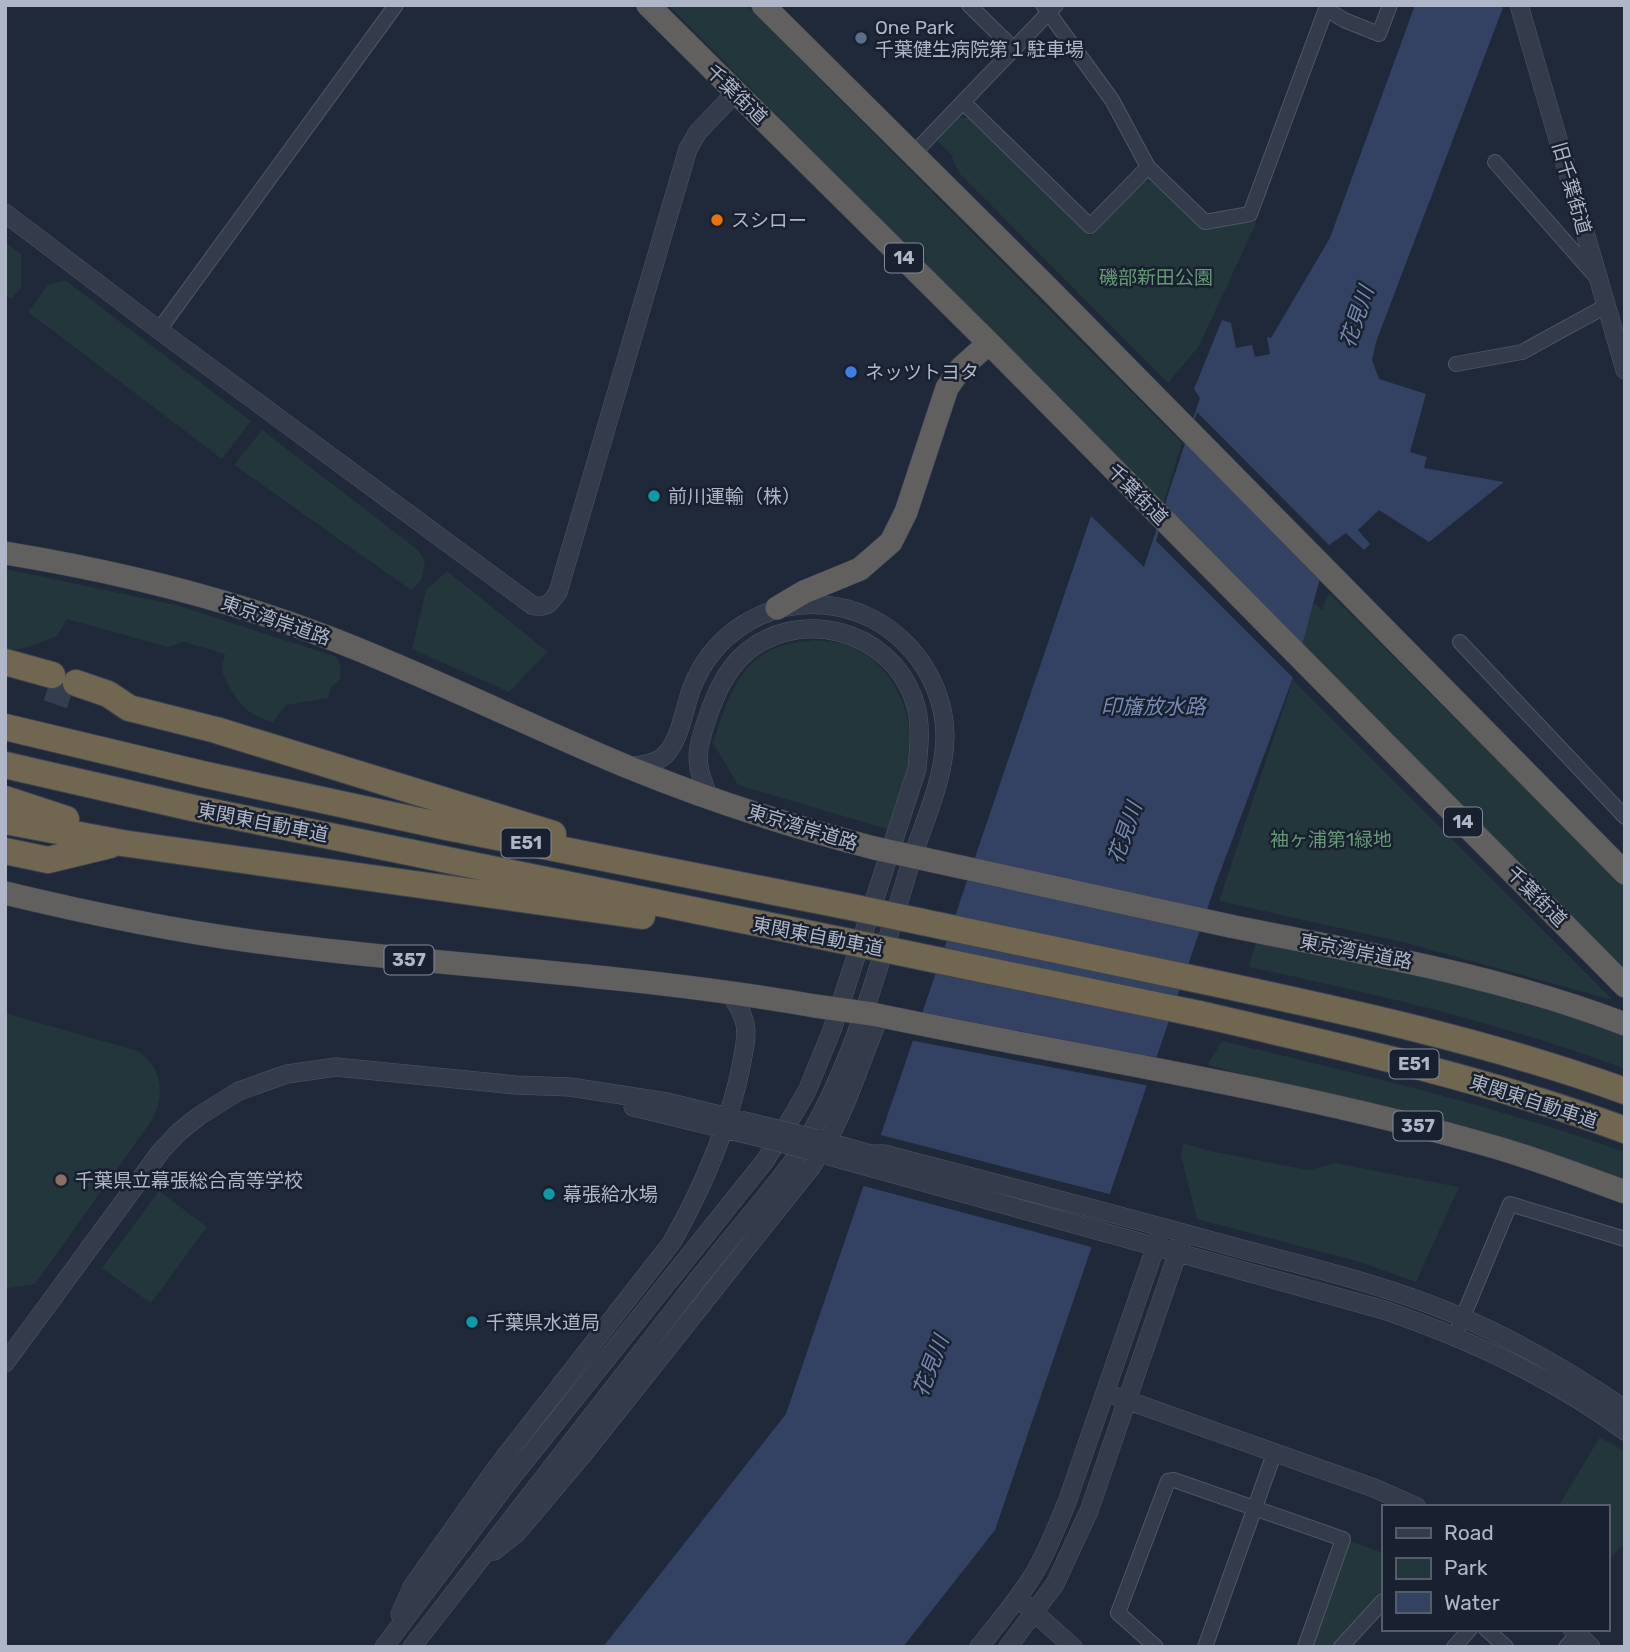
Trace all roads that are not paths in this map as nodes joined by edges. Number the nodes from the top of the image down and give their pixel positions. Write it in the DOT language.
graph roads {
  1 [pos="396,5"];
  2 [pos="648,5"];
  3 [pos="763,5"];
  4 [pos="969,5"];
  5 [pos="1390,5"];
  6 [pos="1519,5"];
  7 [pos="1325,7"];
  8 [pos="1049,8"];
  9 [pos="1014,49"];
  10 [pos="735,93"];
  11 [pos="963,102"];
  12 [pos="913,154"];
  13 [pos="1495,162"];
  14 [pos="1148,167"];
  15 [pos="5,213"];
  16 [pos="1599,280"];
  17 [pos="1606,306"];
  18 [pos="159,330"];
  19 [pos="989,343"];
  20 [pos="1456,365"];
  21 [pos="1625,370"];
  22 [pos="5,553"];
  23 [pos="777,608"];
  24 [pos="1460,642"];
  25 [pos="5,662"];
  26 [pos="5,673"];
  27 [pos="62,686"];
  28 [pos="5,727"];
  29 [pos="5,765"];
  30 [pos="629,767"];
  31 [pos="710,798"];
  32 [pos="5,799"];
  33 [pos="5,813"];
  34 [pos="1625,817"];
  35 [pos="5,821"];
  36 [pos="57,831"];
  37 [pos="5,835"];
  38 [pos="122,843"];
  39 [pos="5,851"];
  40 [pos="632,864"];
  41 [pos="1624,870"];
  42 [pos="5,892"];
  43 [pos="786,930"];
  44 [pos="1625,986"];
  45 [pos="727,991"];
  46 [pos="880,1016"];
  47 [pos="1625,1024"];
  48 [pos="1625,1091"];
  49 [pos="727,1122"];
  50 [pos="1625,1130"];
  51 [pos="819,1146"];
  52 [pos="868,1160"];
  53 [pos="1625,1192"];
  54 [pos="1162,1227"];
  55 [pos="1184,1233"];
  56 [pos="1625,1239"];
  57 [pos="1156,1246"];
  58 [pos="1178,1253"];
  59 [pos="1463,1318"];
  60 [pos="1455,1336"];
  61 [pos="5,1363"];
  62 [pos="1104,1392"];
  63 [pos="1126,1400"];
  64 [pos="1625,1409"];
  65 [pos="1625,1431"];
  66 [pos="1274,1454"];
  67 [pos="1412,1505"];
  68 [pos="1255,1508"];
  69 [pos="475,1565"];
  70 [pos="1018,1598"];
  71 [pos="1382,1602"];
  72 [pos="1035,1612"];
  73 [pos="1468,1631"];
  74 [pos="1488,1631"];
  75 [pos="1572,1637"];
  76 [pos="384,1646"];
  77 [pos="412,1647"];
  78 [pos="979,1647"];
  79 [pos="1008,1647"];
  80 [pos="1073,1647"];
  81 [pos="1156,1647"];
  82 [pos="1205,1647"];
  83 [pos="1305,1647"];
  84 [pos="1341,1647"];
  85 [pos="1454,1647"];
  86 [pos="1506,1647"];
  87 [pos="1591,1647"];
  1 -- 18 [label="street"];
  2 -- 10 [label="highway, 千葉街道 / 14"];
  3 -- 12 [label="highway"];
  4 -- 9 [label="street"];
  5 -- 7 [label="street"];
  6 -- 16 [label="street, 旧千葉街道"];
  7 -- 14 [label="street"];
  8 -- 9 [label="street"];
  8 -- 14 [label="street"];
  9 -- 11 [label="street"];
  10 -- 18 [label="street"];
  10 -- 19 [label="highway, 千葉街道 / 14"];
  11 -- 12 [label="street"];
  11 -- 14 [label="street"];
  12 -- 41 [label="highway"];
  13 -- 16 [label="street"];
  15 -- 18 [label="street"];
  16 -- 17 [label="street, 旧千葉街道"];
  17 -- 20 [label="street"];
  17 -- 21 [label="street, 旧千葉街道"];
  19 -- 23 [label="highway"];
  19 -- 44 [label="highway, 千葉街道 / 14"];
  22 -- 30 [label="highway, 東京湾岸道路"];
  23 -- 30 [label="street"];
  23 -- 69 [label="street"];
  24 -- 34 [label="street"];
  25 -- 27 [label="highway"];
  26 -- 27 [label="highway"];
  27 -- 40 [label="highway"];
  28 -- 40 [label="highway, 東関東自動車道 / E51"];
  29 -- 43 [label="highway, 東関東自動車道 / E51"];
  30 -- 31 [label="highway, 東京湾岸道路"];
  31 -- 47 [label="highway, 東京湾岸道路, bridge"];
  31 -- 76 [label="street"];
  32 -- 38 [label="highway"];
  33 -- 36 [label="highway"];
  35 -- 36 [label="highway"];
  36 -- 38 [label="highway"];
  37 -- 38 [label="highway"];
  38 -- 39 [label="highway"];
  38 -- 43 [label="highway"];
  40 -- 48 [label="highway, 東関東自動車道 / E51, bridge"];
  42 -- 45 [label="highway, 357"];
  43 -- 50 [label="highway, 東関東自動車道 / E51, bridge"];
  45 -- 46 [label="highway, 357, bridge"];
  45 -- 49 [label="street"];
  46 -- 51 [label="street"];
  46 -- 53 [label="highway, 357"];
  49 -- 51 [label="street, bridge"];
  49 -- 61 [label="street"];
  49 -- 76 [label="street"];
  51 -- 52 [label="street"];
  51 -- 69 [label="street"];
  52 -- 54 [label="street"];
  52 -- 57 [label="street"];
  54 -- 55 [label="street"];
  54 -- 57 [label="street"];
  55 -- 58 [label="street"];
  55 -- 59 [label="street"];
  56 -- 59 [label="street"];
  57 -- 58 [label="street"];
  57 -- 62 [label="street"];
  58 -- 60 [label="street"];
  58 -- 63 [label="street"];
  59 -- 60 [label="street"];
  59 -- 64 [label="street"];
  60 -- 65 [label="street"];
  62 -- 63 [label="street"];
  62 -- 70 [label="street"];
  63 -- 66 [label="street"];
  63 -- 72 [label="street"];
  66 -- 67 [label="street"];
  66 -- 68 [label="street"];
  68 -- 81 [label="street"];
  68 -- 82 [label="street"];
  68 -- 83 [label="street"];
  69 -- 77 [label="street"];
  70 -- 72 [label="street"];
  70 -- 78 [label="street"];
  71 -- 84 [label="street"];
  72 -- 79 [label="street"];
  72 -- 80 [label="street"];
  73 -- 85 [label="street"];
  74 -- 86 [label="street"];
  75 -- 87 [label="street"];
}
